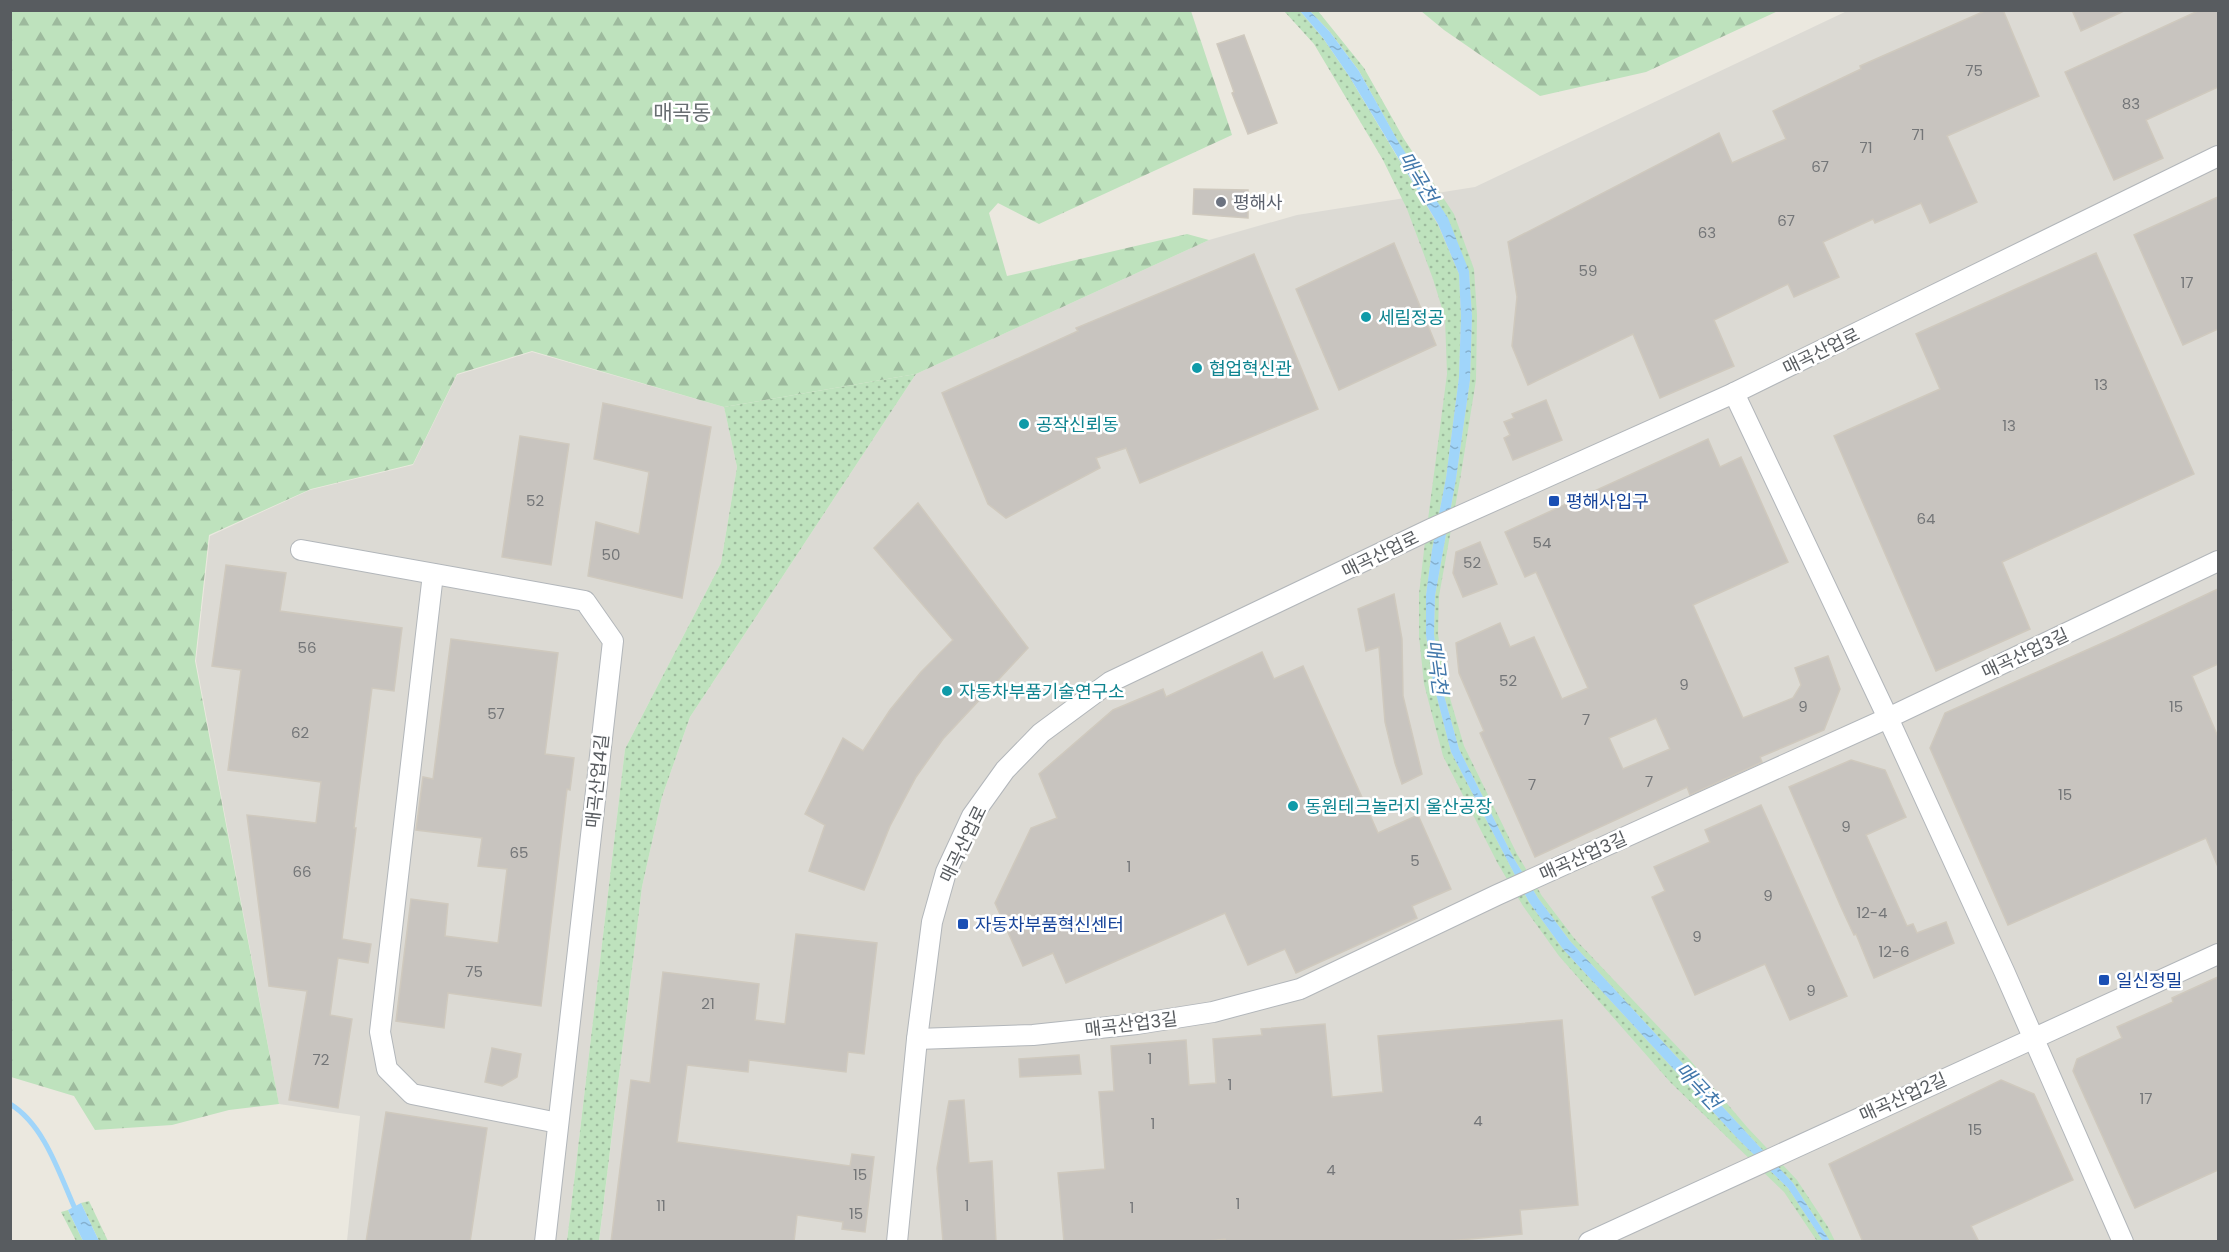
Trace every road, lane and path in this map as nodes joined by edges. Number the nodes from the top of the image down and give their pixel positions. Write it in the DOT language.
graph roads {
  1 [pos="2218,156"];
  2 [pos="1734,393"];
  3 [pos="302,550"];
  4 [pos="2218,561"];
  5 [pos="433,574"];
  6 [pos="1888,718"];
  7 [pos="2218,954"];
  8 [pos="2033,1038"];
  9 [pos="917,1039"];
  10 [pos="558,1123"];
  11 [pos="545,1242"];
  12 [pos="897,1242"];
  13 [pos="1589,1242"];
  14 [pos="2122,1242"];
  1 -- 2 [label="street, 매곡산업로"];
  2 -- 6 [label="street"];
  2 -- 9 [label="street, 매곡산업로"];
  3 -- 5 [label="street, 매곡산업4길"];
  4 -- 6 [label="street, 매곡산업3길"];
  5 -- 10 [label="street"];
  5 -- 10 [label="street, 매곡산업4길"];
  6 -- 8 [label="street"];
  6 -- 9 [label="street, 매곡산업3길"];
  7 -- 8 [label="street, 매곡산업2길"];
  8 -- 13 [label="street, 매곡산업2길"];
  8 -- 14 [label="street"];
  9 -- 12 [label="street, 매곡산업로"];
  10 -- 11 [label="street, 매곡산업4길"];
}
